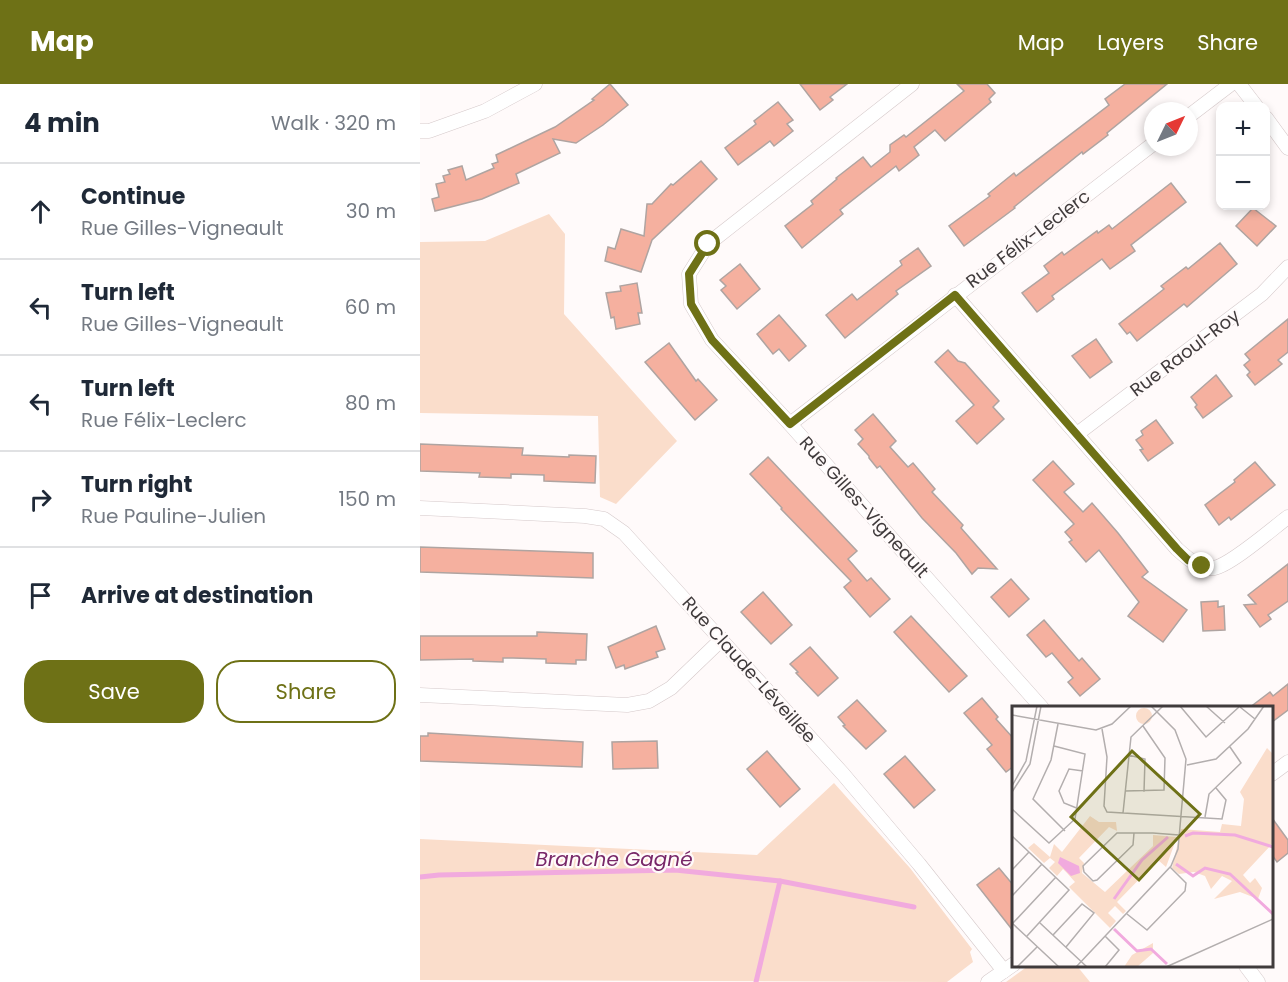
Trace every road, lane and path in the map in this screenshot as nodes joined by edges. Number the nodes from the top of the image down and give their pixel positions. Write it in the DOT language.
graph roads {
  1 [pos="912,84"];
  2 [pos="1231,84"];
  3 [pos="1239,84"];
  4 [pos="527,86"];
  5 [pos="1254,102"];
  6 [pos="1198,109"];
  7 [pos="1270,123"];
  8 [pos="420,131"];
  9 [pos="1288,148"];
  10 [pos="1144,151"];
  11 [pos="1288,267"];
  12 [pos="955,295"];
  13 [pos="790,424"];
  14 [pos="1077,435"];
  15 [pos="420,508"];
  16 [pos="1288,517"];
  17 [pos="722,639"];
  18 [pos="420,695"];
  19 [pos="1040,706"];
  20 [pos="1288,762"];
  21 [pos="1273,773"];
  22 [pos="1009,967"];
  23 [pos="1247,967"];
  24 [pos="988,982"];
  25 [pos="1258,982"];
  1 -- 13 [label="street, Rue Gilles-Vigneault"];
  2 -- 6 [label="street"];
  3 -- 5 [label="street"];
  4 -- 8 [label="street"];
  7 -- 9 [label="street"];
  10 -- 12 [label="street, Rue Félix-Leclerc"];
  11 -- 14 [label="street, Rue Raoul-Roy"];
  12 -- 13 [label="street, Rue Félix-Leclerc"];
  12 -- 14 [label="street"];
  13 -- 19 [label="street, Rue Gilles-Vigneault"];
  14 -- 16 [label="street"];
  15 -- 17 [label="street, Rue Claude-Léveillée"];
  17 -- 18 [label="street"];
  17 -- 22 [label="street, Rue Claude-Léveillée"];
  20 -- 21 [label="street"];
  22 -- 24 [label="street"];
  23 -- 25 [label="street"];
}
